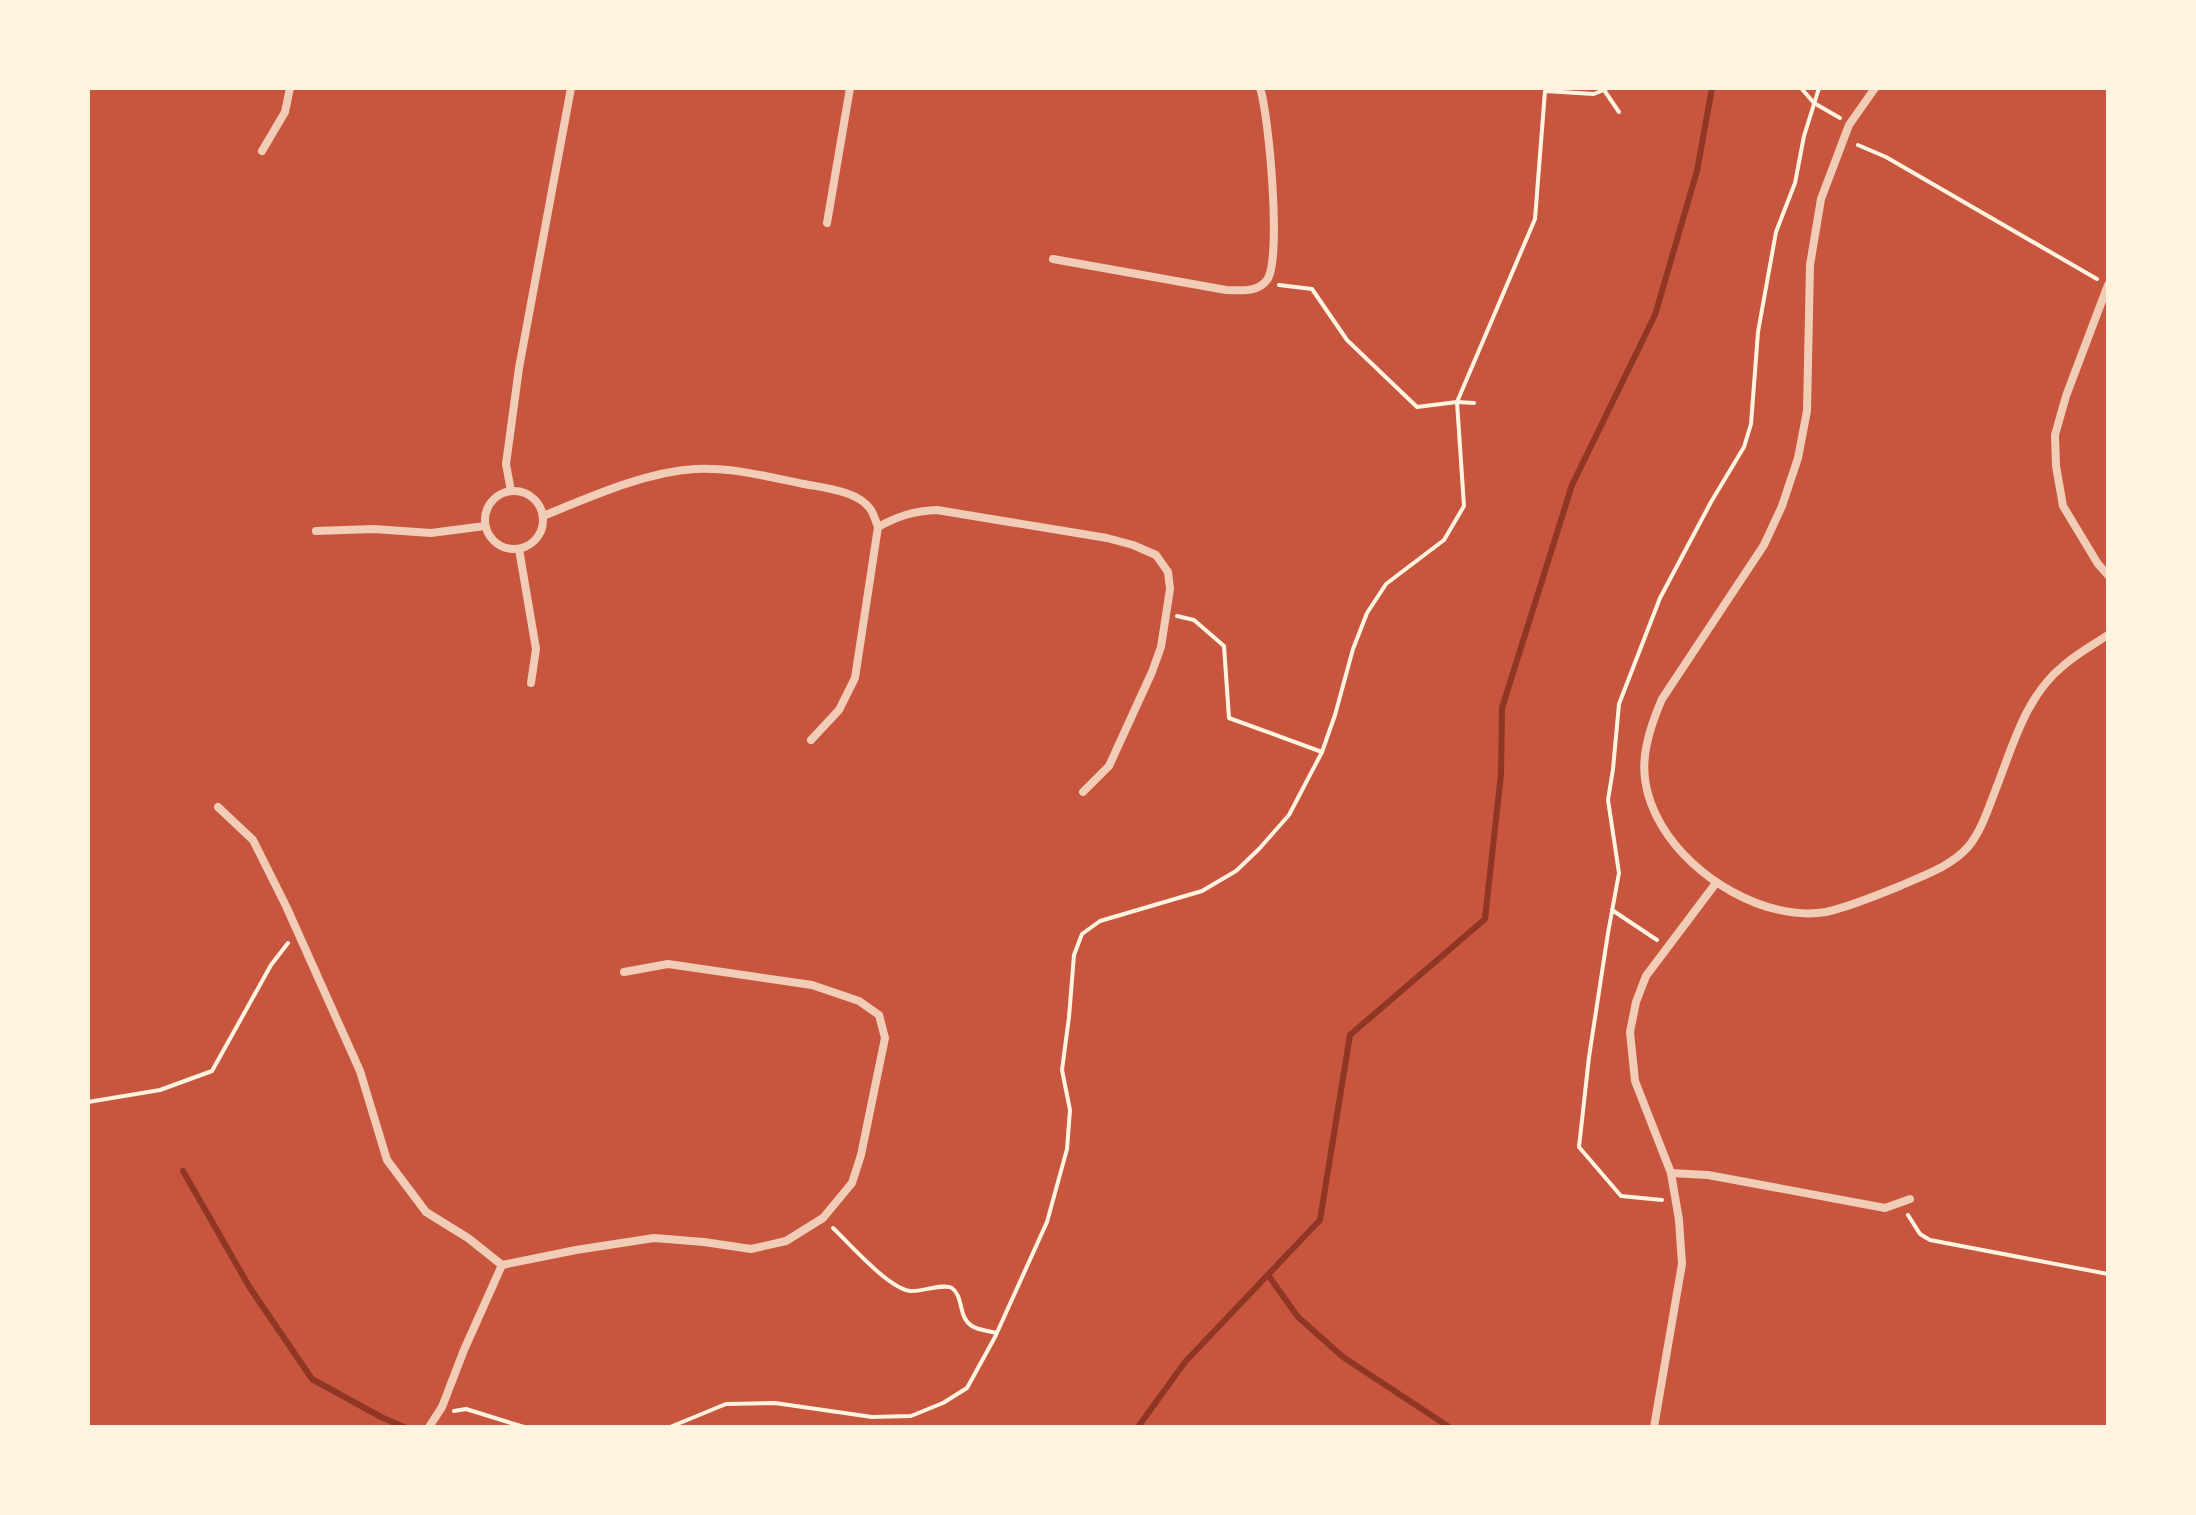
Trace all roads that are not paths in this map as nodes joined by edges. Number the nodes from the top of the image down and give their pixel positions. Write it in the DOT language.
graph roads {
  1 [pos="290,88"];
  2 [pos="571,88"];
  3 [pos="850,88"];
  4 [pos="1260,88"];
  5 [pos="1875,88"];
  6 [pos="262,151"];
  7 [pos="827,223"];
  8 [pos="1053,259"];
  9 [pos="2108,285"];
  10 [pos="511,491"];
  11 [pos="543,516"];
  12 [pos="485,526"];
  13 [pos="878,527"];
  14 [pos="316,531"];
  15 [pos="519,549"];
  16 [pos="2108,575"];
  17 [pos="2108,635"];
  18 [pos="531,683"];
  19 [pos="811,740"];
  20 [pos="1083,792"];
  21 [pos="218,807"];
  22 [pos="1716,883"];
  23 [pos="624,972"];
  24 [pos="1671,1173"];
  25 [pos="1906,1201"];
  26 [pos="502,1265"];
  27 [pos="429,1427"];
  28 [pos="1654,1427"];
  1 -- 6 [label="street"];
  2 -- 10 [label="street"];
  3 -- 7 [label="street"];
  4 -- 8 [label="street"];
  5 -- 22 [label="street"];
  9 -- 16 [label="street"];
  10 -- 11 [label="street"];
  10 -- 12 [label="street"];
  11 -- 13 [label="street"];
  11 -- 15 [label="street"];
  12 -- 14 [label="street"];
  12 -- 15 [label="street"];
  13 -- 19 [label="street"];
  13 -- 20 [label="street"];
  15 -- 18 [label="street"];
  17 -- 22 [label="street"];
  21 -- 26 [label="street"];
  22 -- 24 [label="street"];
  23 -- 26 [label="street"];
  24 -- 25 [label="street"];
  24 -- 28 [label="street"];
  26 -- 27 [label="street"];
}
